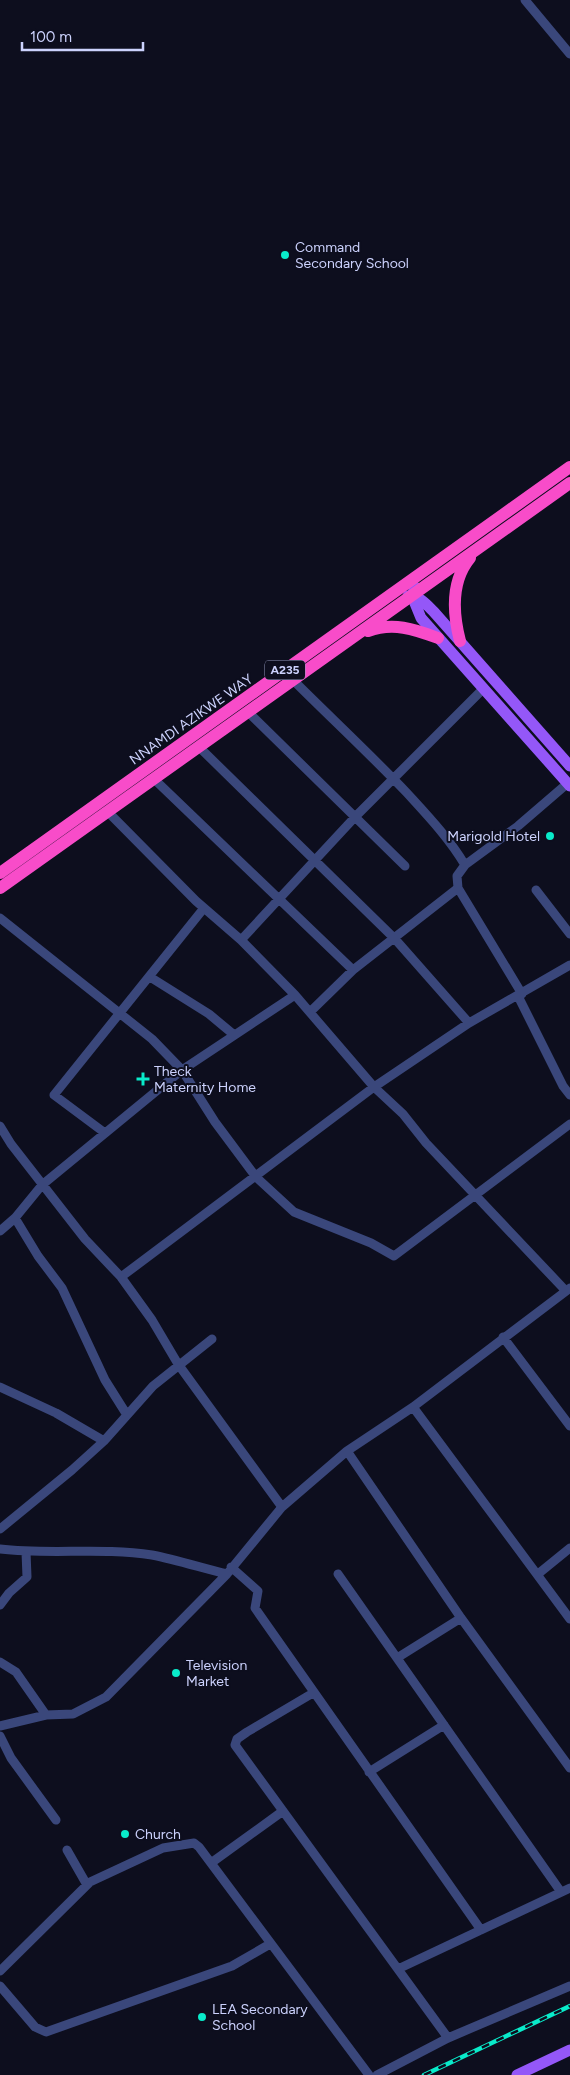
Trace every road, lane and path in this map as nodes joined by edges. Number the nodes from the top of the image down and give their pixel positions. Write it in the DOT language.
graph roads {
  1 [pos="525,0"];
  2 [pos="570,54"];
  3 [pos="570,467"];
  4 [pos="570,482"];
  5 [pos="484,544"];
  6 [pos="425,571"];
  7 [pos="412,596"];
  8 [pos="372,609"];
  9 [pos="438,638"];
  10 [pos="348,641"];
  11 [pos="460,641"];
  12 [pos="293,680"];
  13 [pos="484,688"];
  14 [pos="248,712"];
  15 [pos="199,747"];
  16 [pos="570,766"];
  17 [pos="154,779"];
  18 [pos="394,779"];
  19 [pos="569,785"];
  20 [pos="108,812"];
  21 [pos="355,817"];
  22 [pos="315,859"];
  23 [pos="465,864"];
  24 [pos="405,866"];
  25 [pos="0,873"];
  26 [pos="0,888"];
  27 [pos="458,888"];
  28 [pos="536,890"];
  29 [pos="280,899"];
  30 [pos="204,908"];
  31 [pos="0,918"];
  32 [pos="570,934"];
  33 [pos="395,939"];
  34 [pos="241,940"];
  35 [pos="570,965"];
  36 [pos="354,970"];
  37 [pos="150,977"];
  38 [pos="296,995"];
  39 [pos="520,995"];
  40 [pos="310,1012"];
  41 [pos="119,1015"];
  42 [pos="469,1023"];
  43 [pos="233,1034"];
  44 [pos="182,1070"];
  45 [pos="374,1086"];
  46 [pos="570,1095"];
  47 [pos="570,1124"];
  48 [pos="0,1126"];
  49 [pos="105,1133"];
  50 [pos="256,1177"];
  51 [pos="42,1185"];
  52 [pos="476,1196"];
  53 [pos="16,1218"];
  54 [pos="0,1231"];
  55 [pos="121,1277"];
  56 [pos="567,1289"];
  57 [pos="503,1338"];
  58 [pos="212,1339"];
  59 [pos="178,1364"];
  60 [pos="0,1388"];
  61 [pos="413,1407"];
  62 [pos="127,1415"];
  63 [pos="570,1426"];
  64 [pos="104,1441"];
  65 [pos="347,1451"];
  66 [pos="282,1507"];
  67 [pos="0,1529"];
  68 [pos="570,1548"];
  69 [pos="0,1549"];
  70 [pos="26,1552"];
  71 [pos="229,1570"];
  72 [pos="338,1574"];
  73 [pos="538,1574"];
  74 [pos="0,1605"];
  75 [pos="461,1618"];
  76 [pos="570,1619"];
  77 [pos="397,1658"];
  78 [pos="0,1662"];
  79 [pos="313,1692"];
  80 [pos="46,1715"];
  81 [pos="444,1725"];
  82 [pos="0,1726"];
  83 [pos="0,1736"];
  84 [pos="570,1768"];
  85 [pos="369,1772"];
  86 [pos="283,1812"];
  87 [pos="56,1820"];
  88 [pos="67,1850"];
  89 [pos="211,1863"];
  90 [pos="87,1885"];
  91 [pos="566,1890"];
  92 [pos="481,1930"];
  93 [pos="270,1944"];
  94 [pos="398,1969"];
  95 [pos="0,1971"];
  96 [pos="0,1986"];
  97 [pos="570,1986"];
  98 [pos="448,2038"];
  99 [pos="570,2050"];
  100 [pos="369,2075"];
  101 [pos="377,2075"];
  102 [pos="517,2075"];
  1 -- 2 [label="street"];
  3 -- 6 [label="highway, NNAMDI AZIKWE WAY / A235"];
  4 -- 5 [label="highway, NNAMDI AZIKWE WAY / A235"];
  5 -- 7 [label="highway, NNAMDI AZIKWE WAY / A235"];
  5 -- 11 [label="highway"];
  6 -- 7 [label="main road"];
  6 -- 8 [label="highway, NNAMDI AZIKWE WAY / A235"];
  7 -- 8 [label="main road"];
  7 -- 9 [label="main road"];
  7 -- 10 [label="highway, NNAMDI AZIKWE WAY / A235"];
  7 -- 11 [label="main road"];
  8 -- 25 [label="highway, NNAMDI AZIKWE WAY / A235"];
  9 -- 10 [label="highway"];
  9 -- 13 [label="main road"];
  10 -- 12 [label="highway, NNAMDI AZIKWE WAY / A235"];
  11 -- 16 [label="main road"];
  12 -- 14 [label="highway, NNAMDI AZIKWE WAY / A235"];
  12 -- 18 [label="street"];
  13 -- 18 [label="street"];
  13 -- 19 [label="main road"];
  14 -- 15 [label="highway, NNAMDI AZIKWE WAY / A235"];
  14 -- 21 [label="street"];
  15 -- 17 [label="highway, NNAMDI AZIKWE WAY / A235"];
  15 -- 22 [label="street"];
  17 -- 20 [label="highway, NNAMDI AZIKWE WAY / A235"];
  17 -- 29 [label="street"];
  18 -- 21 [label="street"];
  18 -- 23 [label="street"];
  19 -- 23 [label="street"];
  20 -- 26 [label="highway, NNAMDI AZIKWE WAY / A235"];
  20 -- 30 [label="street"];
  21 -- 22 [label="street"];
  21 -- 24 [label="street"];
  22 -- 29 [label="street"];
  22 -- 33 [label="street"];
  23 -- 27 [label="street"];
  27 -- 33 [label="street"];
  27 -- 39 [label="street"];
  28 -- 32 [label="street"];
  29 -- 34 [label="street"];
  29 -- 36 [label="street"];
  30 -- 34 [label="street"];
  30 -- 37 [label="street"];
  31 -- 41 [label="street"];
  33 -- 36 [label="street"];
  33 -- 42 [label="street"];
  34 -- 38 [label="street"];
  35 -- 39 [label="street"];
  36 -- 40 [label="street"];
  37 -- 41 [label="street"];
  37 -- 43 [label="street"];
  38 -- 40 [label="street"];
  38 -- 43 [label="street"];
  39 -- 42 [label="street"];
  39 -- 46 [label="street"];
  40 -- 45 [label="street"];
  41 -- 44 [label="street"];
  41 -- 49 [label="street"];
  42 -- 45 [label="street"];
  43 -- 44 [label="street"];
  44 -- 49 [label="street"];
  44 -- 50 [label="street"];
  45 -- 50 [label="street"];
  45 -- 52 [label="street"];
  47 -- 52 [label="street"];
  48 -- 51 [label="street"];
  49 -- 51 [label="street"];
  50 -- 52 [label="street"];
  50 -- 55 [label="street"];
  51 -- 53 [label="street"];
  51 -- 55 [label="street"];
  52 -- 56 [label="street"];
  53 -- 54 [label="street"];
  53 -- 62 [label="street"];
  55 -- 59 [label="street"];
  56 -- 57 [label="street"];
  57 -- 61 [label="street"];
  57 -- 63 [label="street"];
  58 -- 59 [label="street"];
  59 -- 62 [label="street"];
  59 -- 66 [label="street"];
  60 -- 64 [label="street"];
  61 -- 65 [label="street"];
  61 -- 73 [label="street"];
  62 -- 64 [label="street"];
  64 -- 67 [label="street"];
  65 -- 66 [label="street"];
  65 -- 75 [label="street"];
  66 -- 71 [label="street"];
  68 -- 73 [label="street"];
  69 -- 70 [label="street"];
  70 -- 71 [label="street"];
  70 -- 74 [label="street"];
  71 -- 79 [label="street"];
  71 -- 80 [label="street"];
  72 -- 77 [label="street"];
  73 -- 76 [label="street"];
  75 -- 77 [label="street"];
  75 -- 84 [label="street"];
  77 -- 81 [label="street"];
  78 -- 80 [label="street"];
  79 -- 85 [label="street"];
  79 -- 86 [label="street"];
  80 -- 82 [label="street"];
  81 -- 85 [label="street"];
  81 -- 91 [label="street"];
  83 -- 87 [label="street"];
  85 -- 92 [label="street"];
  86 -- 89 [label="street"];
  86 -- 94 [label="street"];
  88 -- 90 [label="street"];
  89 -- 90 [label="street"];
  89 -- 93 [label="street"];
  90 -- 95 [label="street"];
  91 -- 92 [label="street"];
  92 -- 94 [label="street"];
  93 -- 96 [label="street"];
  93 -- 100 [label="street"];
  94 -- 98 [label="street"];
  97 -- 98 [label="street"];
  98 -- 101 [label="street"];
  99 -- 102 [label="main road"];
}
